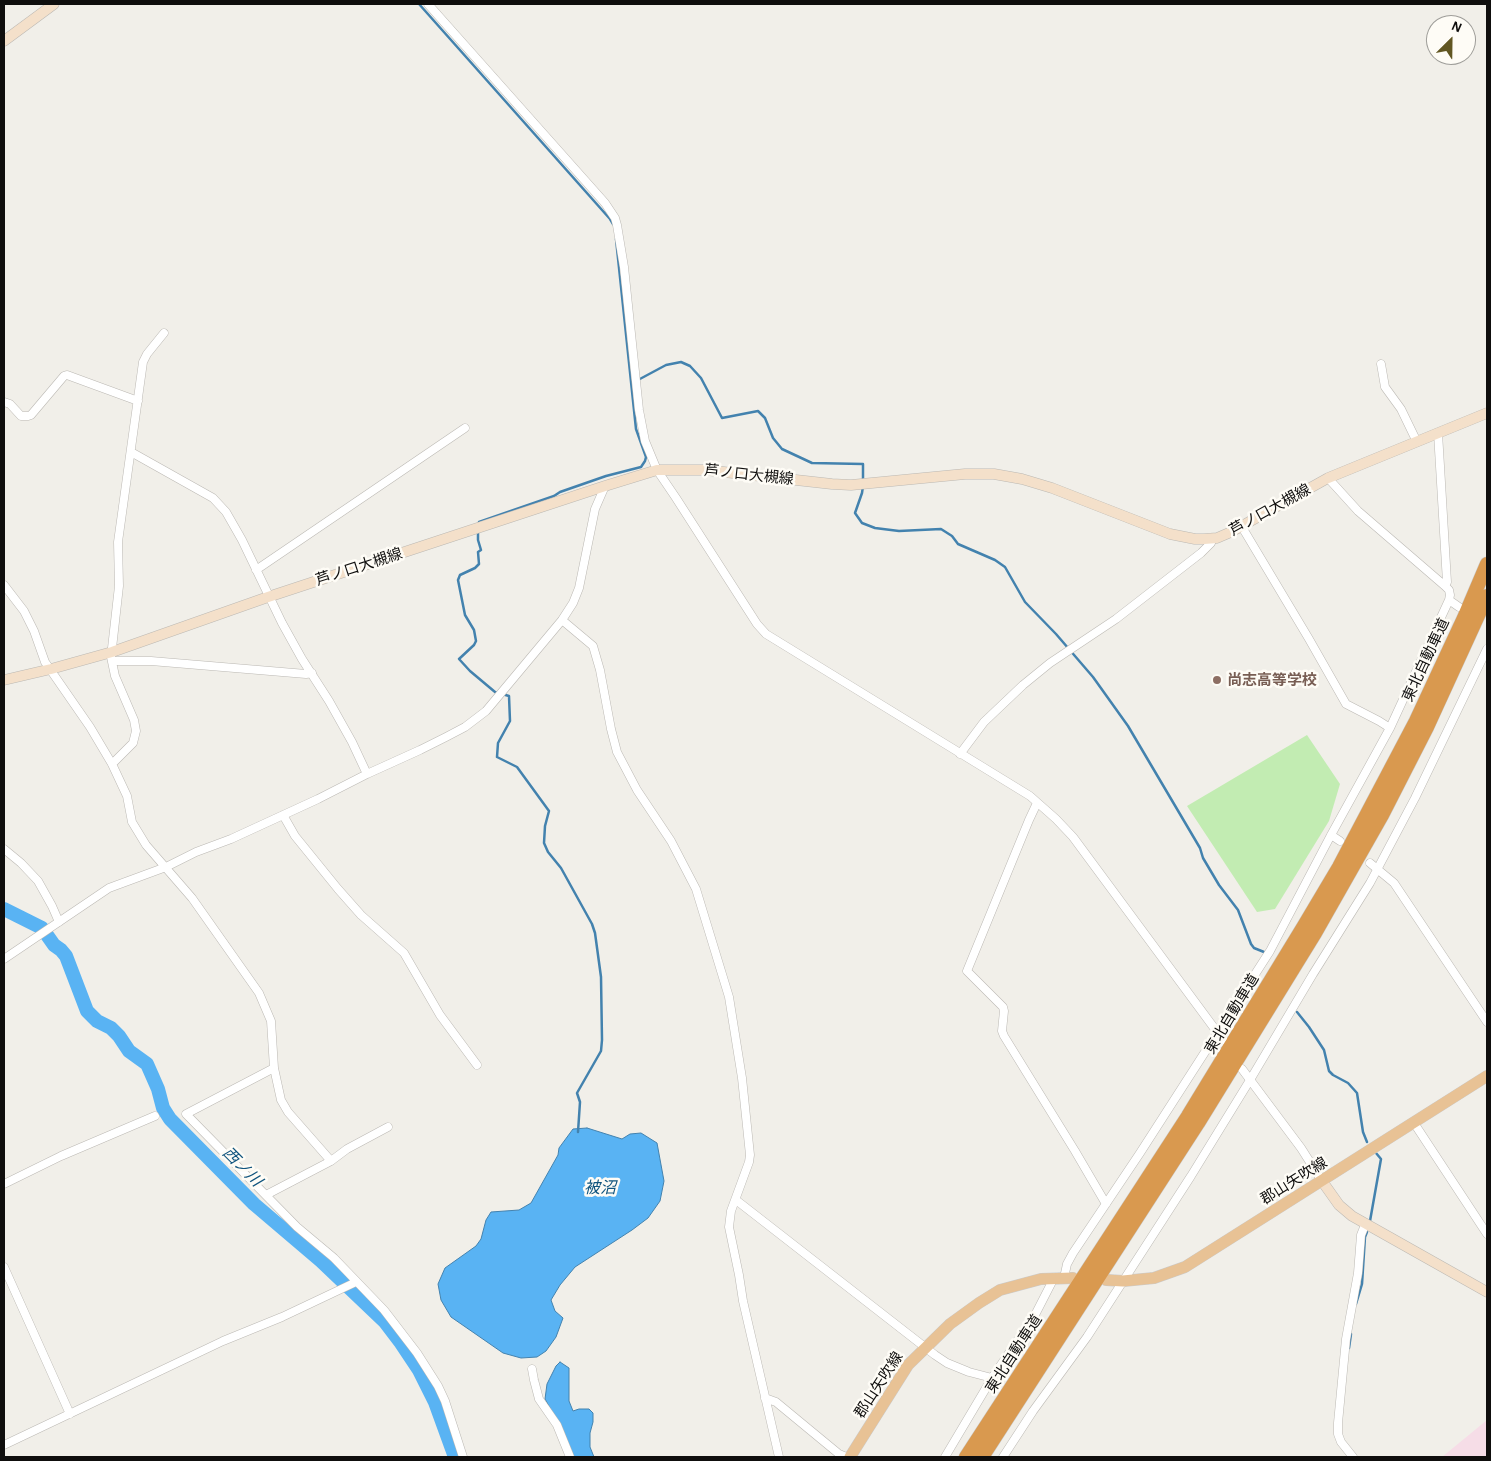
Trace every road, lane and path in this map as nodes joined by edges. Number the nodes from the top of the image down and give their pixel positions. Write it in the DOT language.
graph roads {
  1 [pos="54,4"];
  2 [pos="428,4"];
  3 [pos="4,41"];
  4 [pos="164,333"];
  5 [pos="1380,364"];
  6 [pos="138,401"];
  7 [pos="4,402"];
  8 [pos="1487,413"];
  9 [pos="465,428"];
  10 [pos="1438,433"];
  11 [pos="1417,442"];
  12 [pos="131,452"];
  13 [pos="657,470"];
  14 [pos="1328,478"];
  15 [pos="605,486"];
  16 [pos="1242,527"];
  17 [pos="1212,538"];
  18 [pos="1487,564"];
  19 [pos="256,570"];
  20 [pos="4,585"];
  21 [pos="1445,586"];
  22 [pos="1487,596"];
  23 [pos="268,597"];
  24 [pos="1449,600"];
  25 [pos="1459,607"];
  26 [pos="562,620"];
  27 [pos="1487,649"];
  28 [pos="112,656"];
  29 [pos="51,669"];
  30 [pos="312,673"];
  31 [pos="4,680"];
  32 [pos="1390,728"];
  33 [pos="960,754"];
  34 [pos="112,764"];
  35 [pos="366,774"];
  36 [pos="1037,803"];
  37 [pos="283,815"];
  38 [pos="1331,835"];
  39 [pos="1340,841"];
  40 [pos="4,849"];
  41 [pos="1370,864"];
  42 [pos="166,867"];
  43 [pos="1377,869"];
  44 [pos="59,922"];
  45 [pos="4,959"];
  46 [pos="1487,1022"];
  47 [pos="1216,1033"];
  48 [pos="1223,1040"];
  49 [pos="477,1065"];
  50 [pos="274,1068"];
  51 [pos="1242,1069"];
  52 [pos="1487,1076"];
  53 [pos="1250,1080"];
  54 [pos="155,1116"];
  55 [pos="1414,1123"];
  56 [pos="388,1127"];
  57 [pos="331,1161"];
  58 [pos="1322,1181"];
  59 [pos="4,1184"];
  60 [pos="266,1195"];
  61 [pos="736,1200"];
  62 [pos="1106,1204"];
  63 [pos="1365,1225"];
  64 [pos="1487,1234"];
  65 [pos="4,1267"];
  66 [pos="1064,1278"];
  67 [pos="1106,1280"];
  68 [pos="1123,1281"];
  69 [pos="356,1282"];
  70 [pos="1487,1292"];
  71 [pos="925,1347"];
  72 [pos="532,1369"];
  73 [pos="992,1378"];
  74 [pos="765,1398"];
  75 [pos="70,1414"];
  76 [pos="4,1445"];
  77 [pos="463,1457"];
  78 [pos="570,1457"];
  79 [pos="779,1457"];
  80 [pos="848,1457"];
  81 [pos="946,1457"];
  82 [pos="966,1457"];
  83 [pos="982,1457"];
  84 [pos="1003,1457"];
  85 [pos="1353,1457"];
  1 -- 3 [label="main road"];
  2 -- 13 [label="street"];
  4 -- 6 [label="street"];
  5 -- 11 [label="street"];
  6 -- 7 [label="street"];
  6 -- 12 [label="street"];
  8 -- 10 [label="main road, 芦ノ口大槻線"];
  9 -- 19 [label="street"];
  10 -- 11 [label="main road, 芦ノ口大槻線"];
  10 -- 21 [label="street"];
  11 -- 14 [label="main road, 芦ノ口大槻線"];
  12 -- 19 [label="street"];
  12 -- 28 [label="street"];
  13 -- 15 [label="main road, 芦ノ口大槻線"];
  13 -- 17 [label="main road, 芦ノ口大槻線"];
  13 -- 33 [label="street"];
  14 -- 16 [label="main road, 芦ノ口大槻線"];
  14 -- 21 [label="street"];
  15 -- 23 [label="main road, 芦ノ口大槻線"];
  15 -- 26 [label="street"];
  16 -- 17 [label="main road, 芦ノ口大槻線"];
  16 -- 32 [label="street"];
  17 -- 33 [label="street"];
  18 -- 82 [label="highway, 東北自動車道"];
  19 -- 23 [label="street"];
  20 -- 29 [label="street"];
  21 -- 24 [label="street"];
  22 -- 83 [label="highway, 東北自動車道"];
  23 -- 28 [label="main road, 芦ノ口大槻線"];
  23 -- 30 [label="street"];
  24 -- 25 [label="street"];
  24 -- 32 [label="street"];
  26 -- 35 [label="street"];
  26 -- 61 [label="street"];
  27 -- 43 [label="street"];
  28 -- 29 [label="main road, 芦ノ口大槻線"];
  28 -- 30 [label="street"];
  28 -- 34 [label="street"];
  29 -- 31 [label="main road, 芦ノ口大槻線"];
  29 -- 34 [label="street"];
  30 -- 35 [label="street"];
  32 -- 38 [label="street"];
  33 -- 36 [label="street"];
  34 -- 42 [label="street"];
  35 -- 37 [label="street"];
  36 -- 47 [label="street"];
  36 -- 62 [label="street"];
  37 -- 42 [label="street"];
  37 -- 49 [label="street"];
  38 -- 39 [label="street"];
  38 -- 47 [label="street"];
  40 -- 44 [label="street"];
  41 -- 43 [label="street"];
  42 -- 44 [label="street"];
  42 -- 50 [label="street"];
  43 -- 46 [label="street"];
  43 -- 53 [label="street"];
  44 -- 45 [label="street"];
  47 -- 48 [label="street"];
  47 -- 62 [label="street"];
  50 -- 57 [label="street"];
  50 -- 60 [label="street"];
  51 -- 53 [label="street"];
  52 -- 55 [label="main road, 郡山矢吹線"];
  53 -- 58 [label="street"];
  53 -- 68 [label="street"];
  54 -- 59 [label="street"];
  55 -- 58 [label="main road, 郡山矢吹線"];
  55 -- 64 [label="street"];
  56 -- 57 [label="street"];
  57 -- 60 [label="street"];
  58 -- 63 [label="main road"];
  58 -- 68 [label="main road, 郡山矢吹線"];
  60 -- 69 [label="street"];
  61 -- 71 [label="street"];
  61 -- 74 [label="street"];
  62 -- 66 [label="street"];
  63 -- 70 [label="main road"];
  63 -- 85 [label="street"];
  65 -- 75 [label="street"];
  66 -- 71 [label="main road, 郡山矢吹線"];
  66 -- 73 [label="street"];
  67 -- 68 [label="main road, 郡山矢吹線"];
  68 -- 84 [label="street"];
  69 -- 75 [label="street"];
  69 -- 77 [label="street"];
  71 -- 73 [label="street"];
  71 -- 80 [label="main road, 郡山矢吹線"];
  72 -- 78 [label="street"];
  73 -- 81 [label="street"];
  74 -- 79 [label="street"];
  74 -- 80 [label="street"];
  75 -- 76 [label="street"];
}
